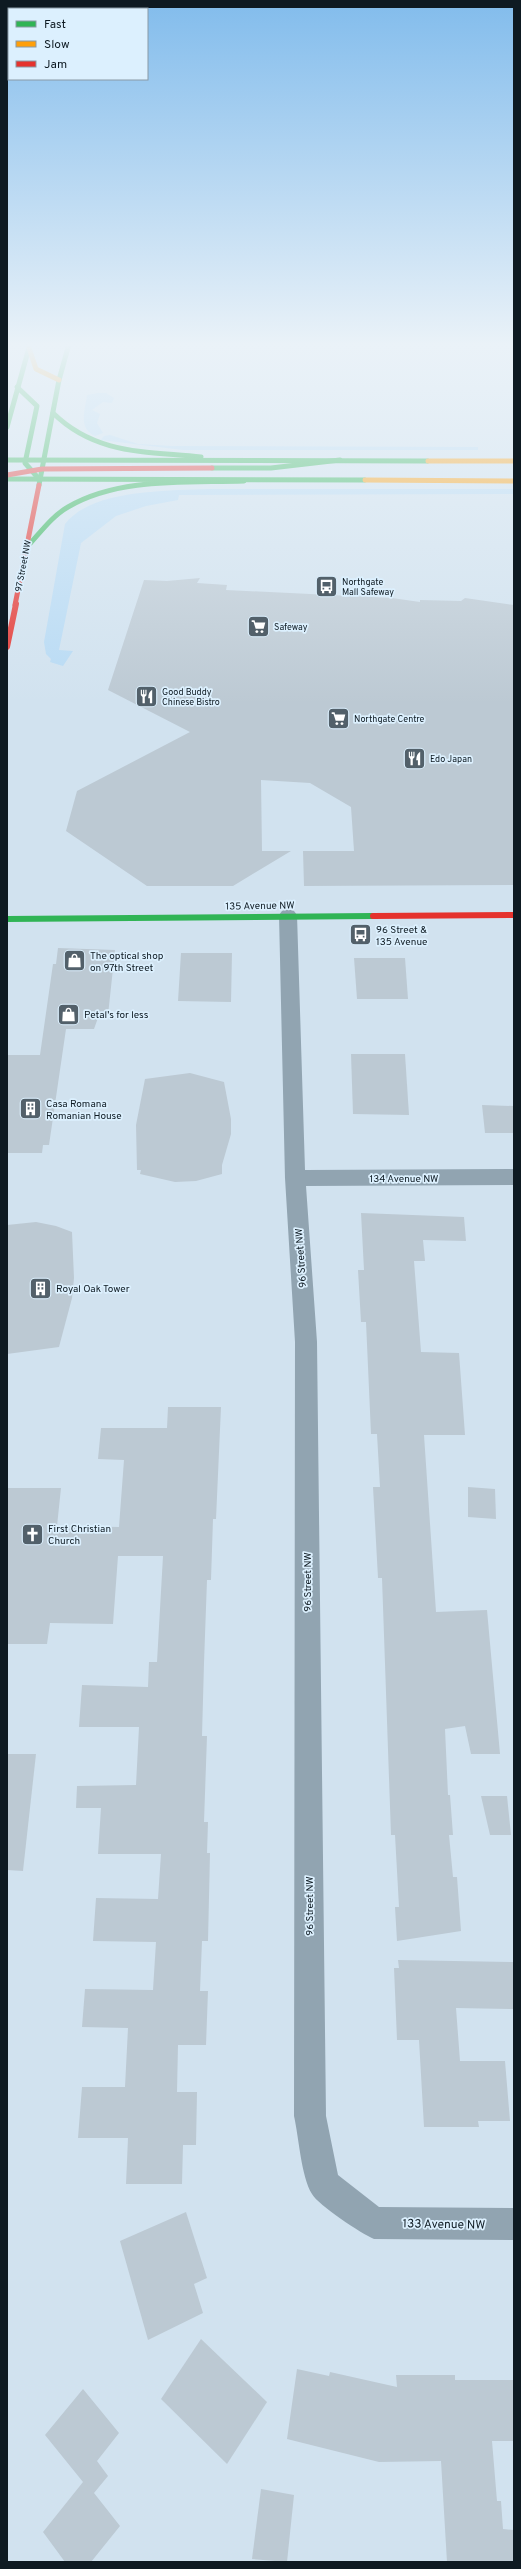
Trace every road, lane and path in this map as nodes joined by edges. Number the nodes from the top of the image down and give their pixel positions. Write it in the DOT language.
graph roads {
  1 [pos="23,464"];
  2 [pos="43,464"];
  3 [pos="47,464"];
  4 [pos="306,464"];
  5 [pos="27,465"];
  6 [pos="7,468"];
  7 [pos="514,468"];
  8 [pos="7,475"];
  9 [pos="7,479"];
  10 [pos="40,479"];
  11 [pos="247,480"];
  12 [pos="315,480"];
  13 [pos="514,481"];
  14 [pos="27,547"];
  15 [pos="7,648"];
  16 [pos="288,915"];
  17 [pos="514,915"];
  18 [pos="7,919"];
  19 [pos="514,1177"];
  20 [pos="295,1178"];
  21 [pos="374,2223"];
  22 [pos="514,2224"];
  1 -- 5 [label="main road"];
  2 -- 3 [label="main road"];
  2 -- 4 [label="main road"];
  2 -- 5 [label="main road"];
  2 -- 10 [label="main road, 97 Street NW"];
  5 -- 6 [label="main road"];
  5 -- 8 [label="main road"];
  5 -- 10 [label="main road"];
  7 -- 12 [label="main road"];
  9 -- 10 [label="main road"];
  10 -- 11 [label="main road"];
  10 -- 14 [label="main road, 97 Street NW"];
  11 -- 12 [label="main road"];
  11 -- 14 [label="main road"];
  12 -- 13 [label="main road"];
  14 -- 15 [label="main road, 97 Street NW"];
  16 -- 17 [label="main road, 135 Avenue NW"];
  16 -- 18 [label="main road, 135 Avenue NW"];
  16 -- 20 [label="street, 96 Street NW"];
  19 -- 20 [label="street, 134 Avenue NW"];
  20 -- 21 [label="street, 96 Street NW"];
  21 -- 22 [label="street, 133 Avenue NW"];
}
